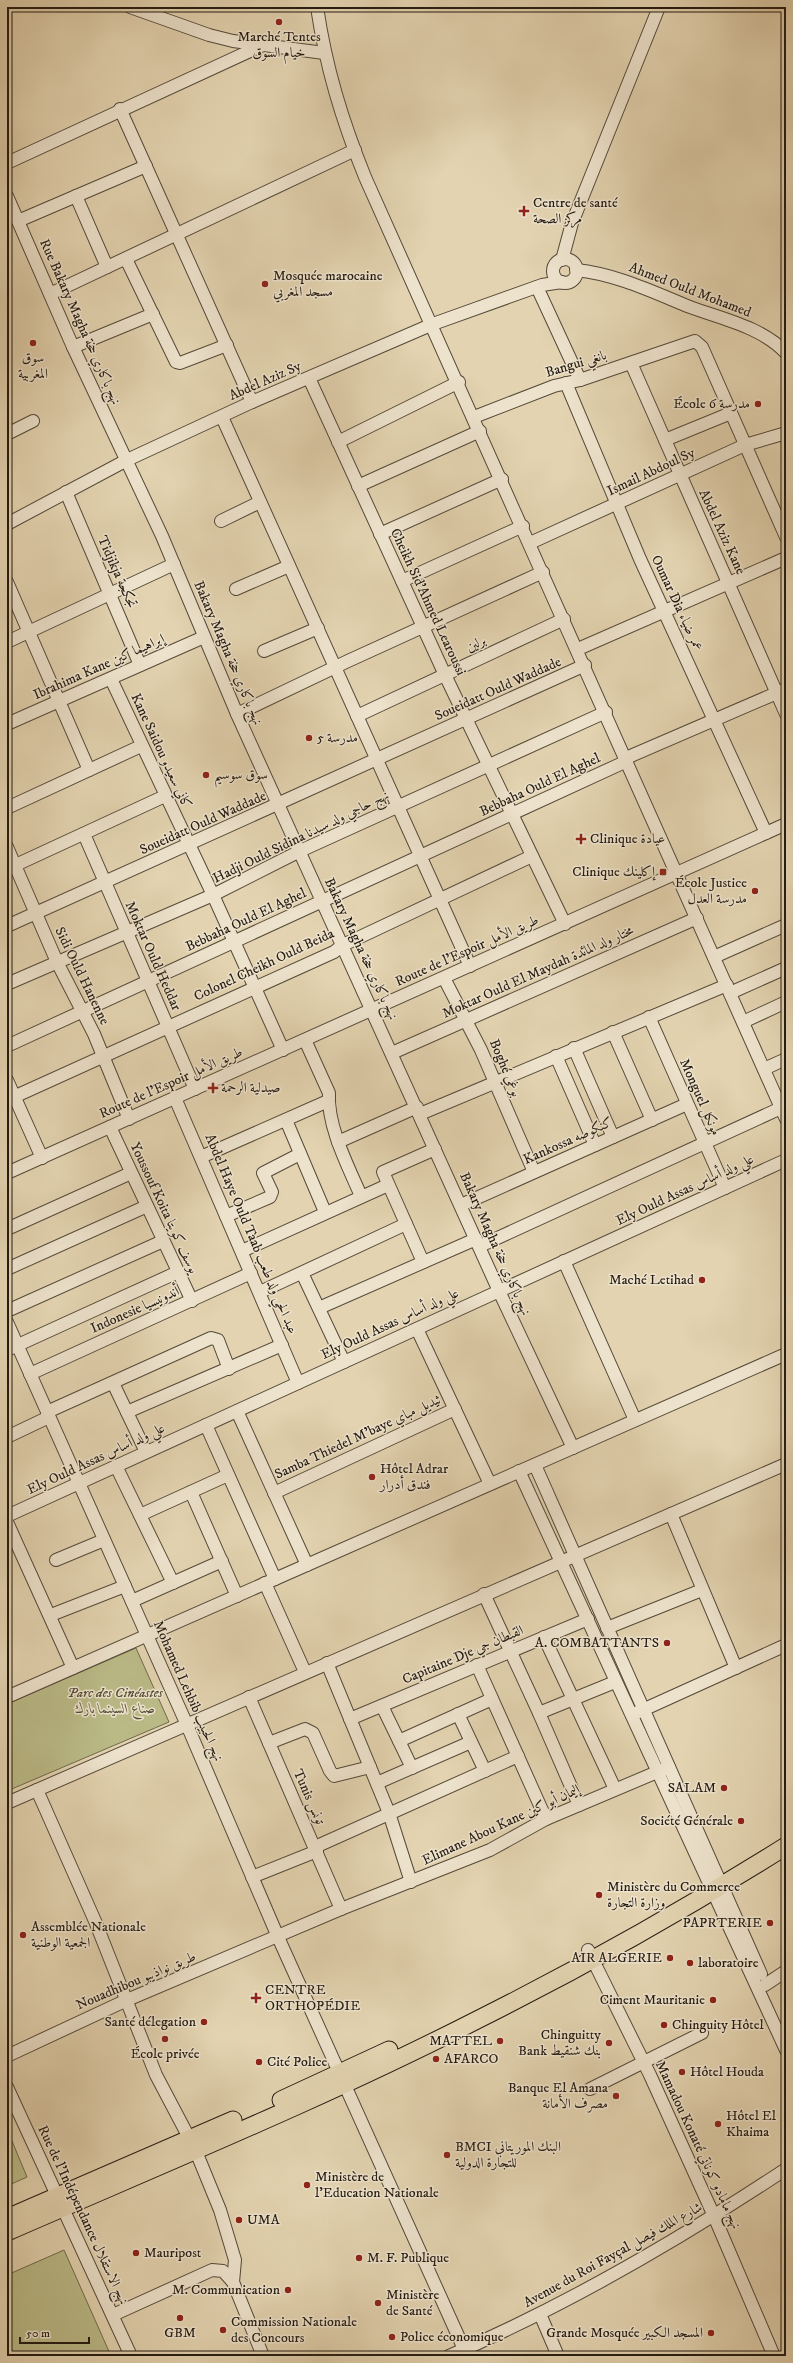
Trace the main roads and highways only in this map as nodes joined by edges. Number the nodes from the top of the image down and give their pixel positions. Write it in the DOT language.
graph roads {
  1 [pos="786,1837"];
  2 [pos="786,1846"];
  3 [pos="716,1885"];
  4 [pos="61,2202"];
  5 [pos="7,2218"];
  6 [pos="7,2232"];
  1 -- 3 [label="highway"];
  2 -- 3 [label="highway"];
  3 -- 4 [label="highway"];
  4 -- 5 [label="highway"];
  4 -- 6 [label="highway"];
}
